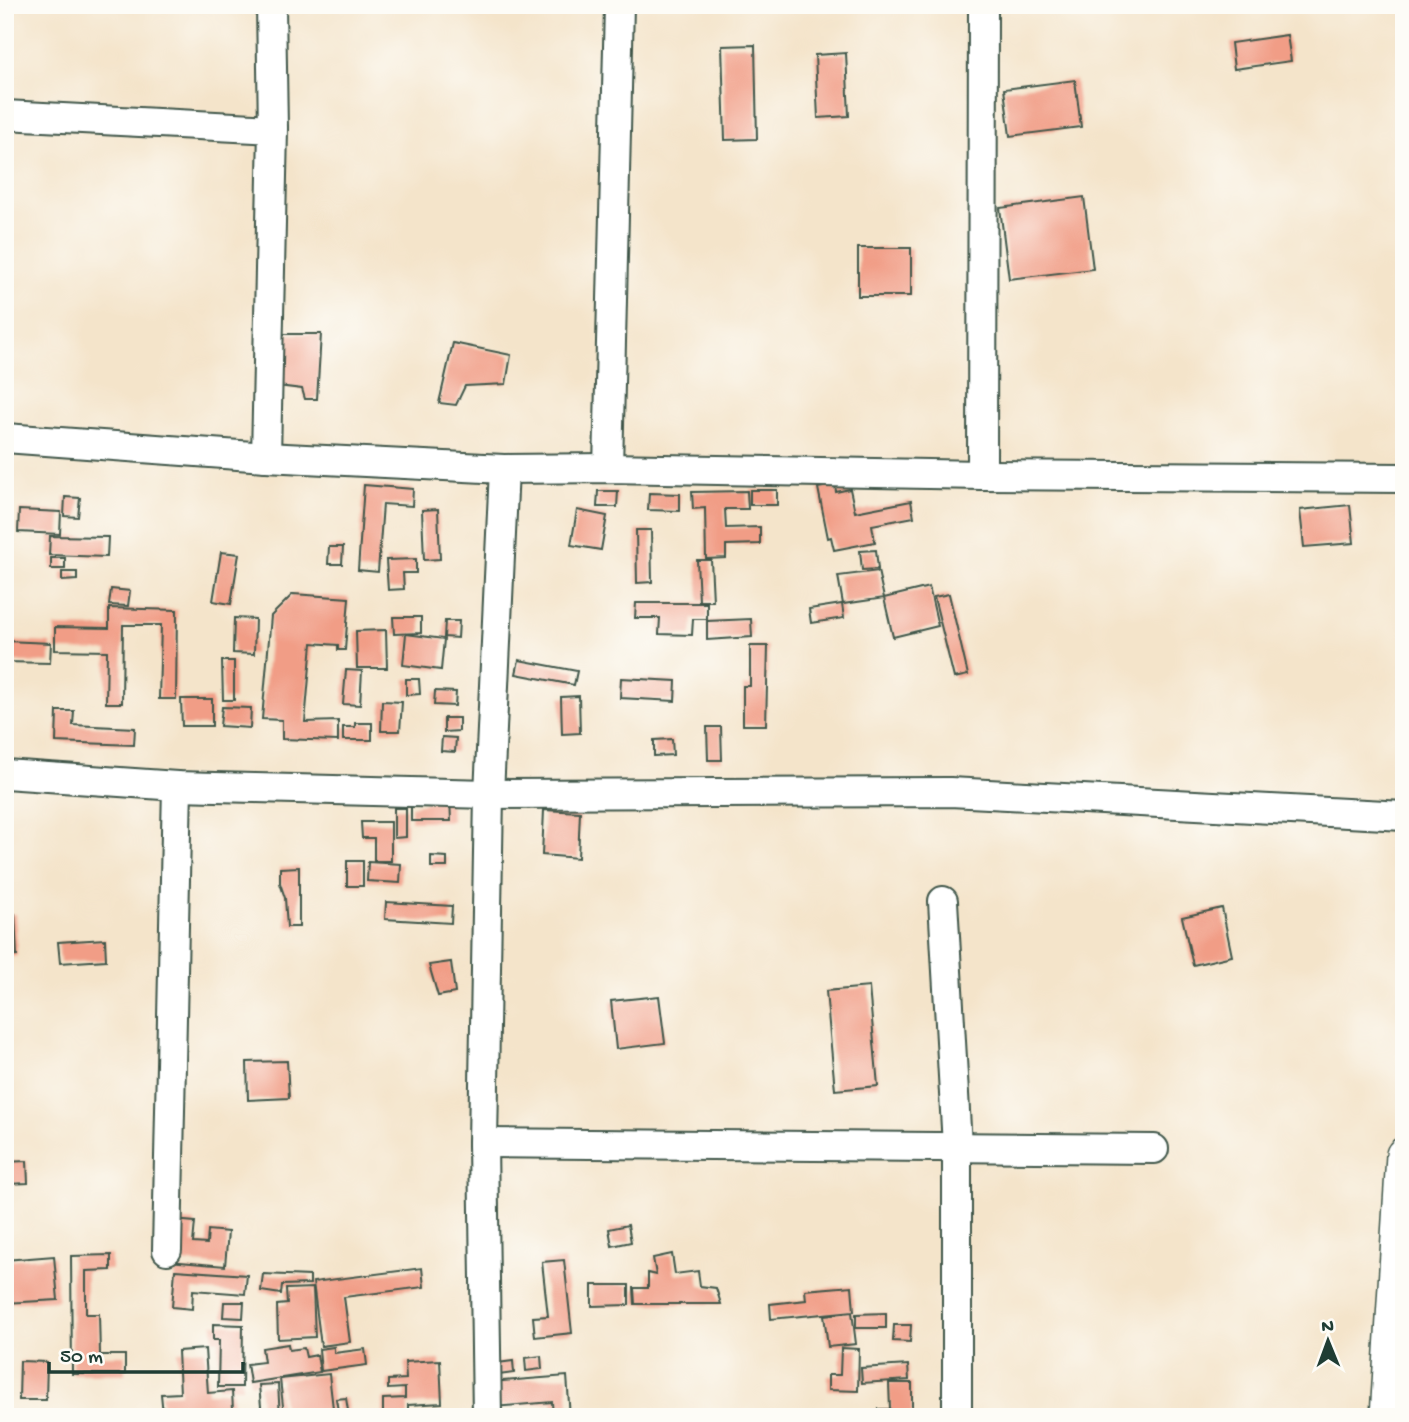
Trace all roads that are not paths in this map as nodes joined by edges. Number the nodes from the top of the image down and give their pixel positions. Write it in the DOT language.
graph roads {
  1 [pos="271,5"];
  2 [pos="619,5"];
  3 [pos="983,5"];
  4 [pos="5,116"];
  5 [pos="273,129"];
  6 [pos="5,438"];
  7 [pos="266,457"];
  8 [pos="608,468"];
  9 [pos="504,469"];
  10 [pos="982,475"];
  11 [pos="1404,478"];
  12 [pos="5,774"];
  13 [pos="177,786"];
  14 [pos="489,794"];
  15 [pos="1404,816"];
  16 [pos="943,901"];
  17 [pos="483,1143"];
  18 [pos="957,1146"];
  19 [pos="1154,1149"];
  20 [pos="1404,1155"];
  21 [pos="167,1250"];
  22 [pos="1394,1400"];
  23 [pos="487,1417"];
  24 [pos="957,1417"];
  1 -- 5 [label="street"];
  2 -- 8 [label="street"];
  3 -- 10 [label="street"];
  4 -- 5 [label="street"];
  5 -- 7 [label="street"];
  6 -- 7 [label="street"];
  7 -- 9 [label="street"];
  8 -- 9 [label="street"];
  8 -- 10 [label="street"];
  9 -- 14 [label="street"];
  10 -- 11 [label="street"];
  12 -- 13 [label="street"];
  13 -- 14 [label="street"];
  13 -- 21 [label="street"];
  14 -- 15 [label="street"];
  14 -- 17 [label="street"];
  16 -- 18 [label="street"];
  17 -- 18 [label="street"];
  17 -- 23 [label="street"];
  18 -- 19 [label="street"];
  18 -- 24 [label="street"];
  20 -- 22 [label="street"];
}
